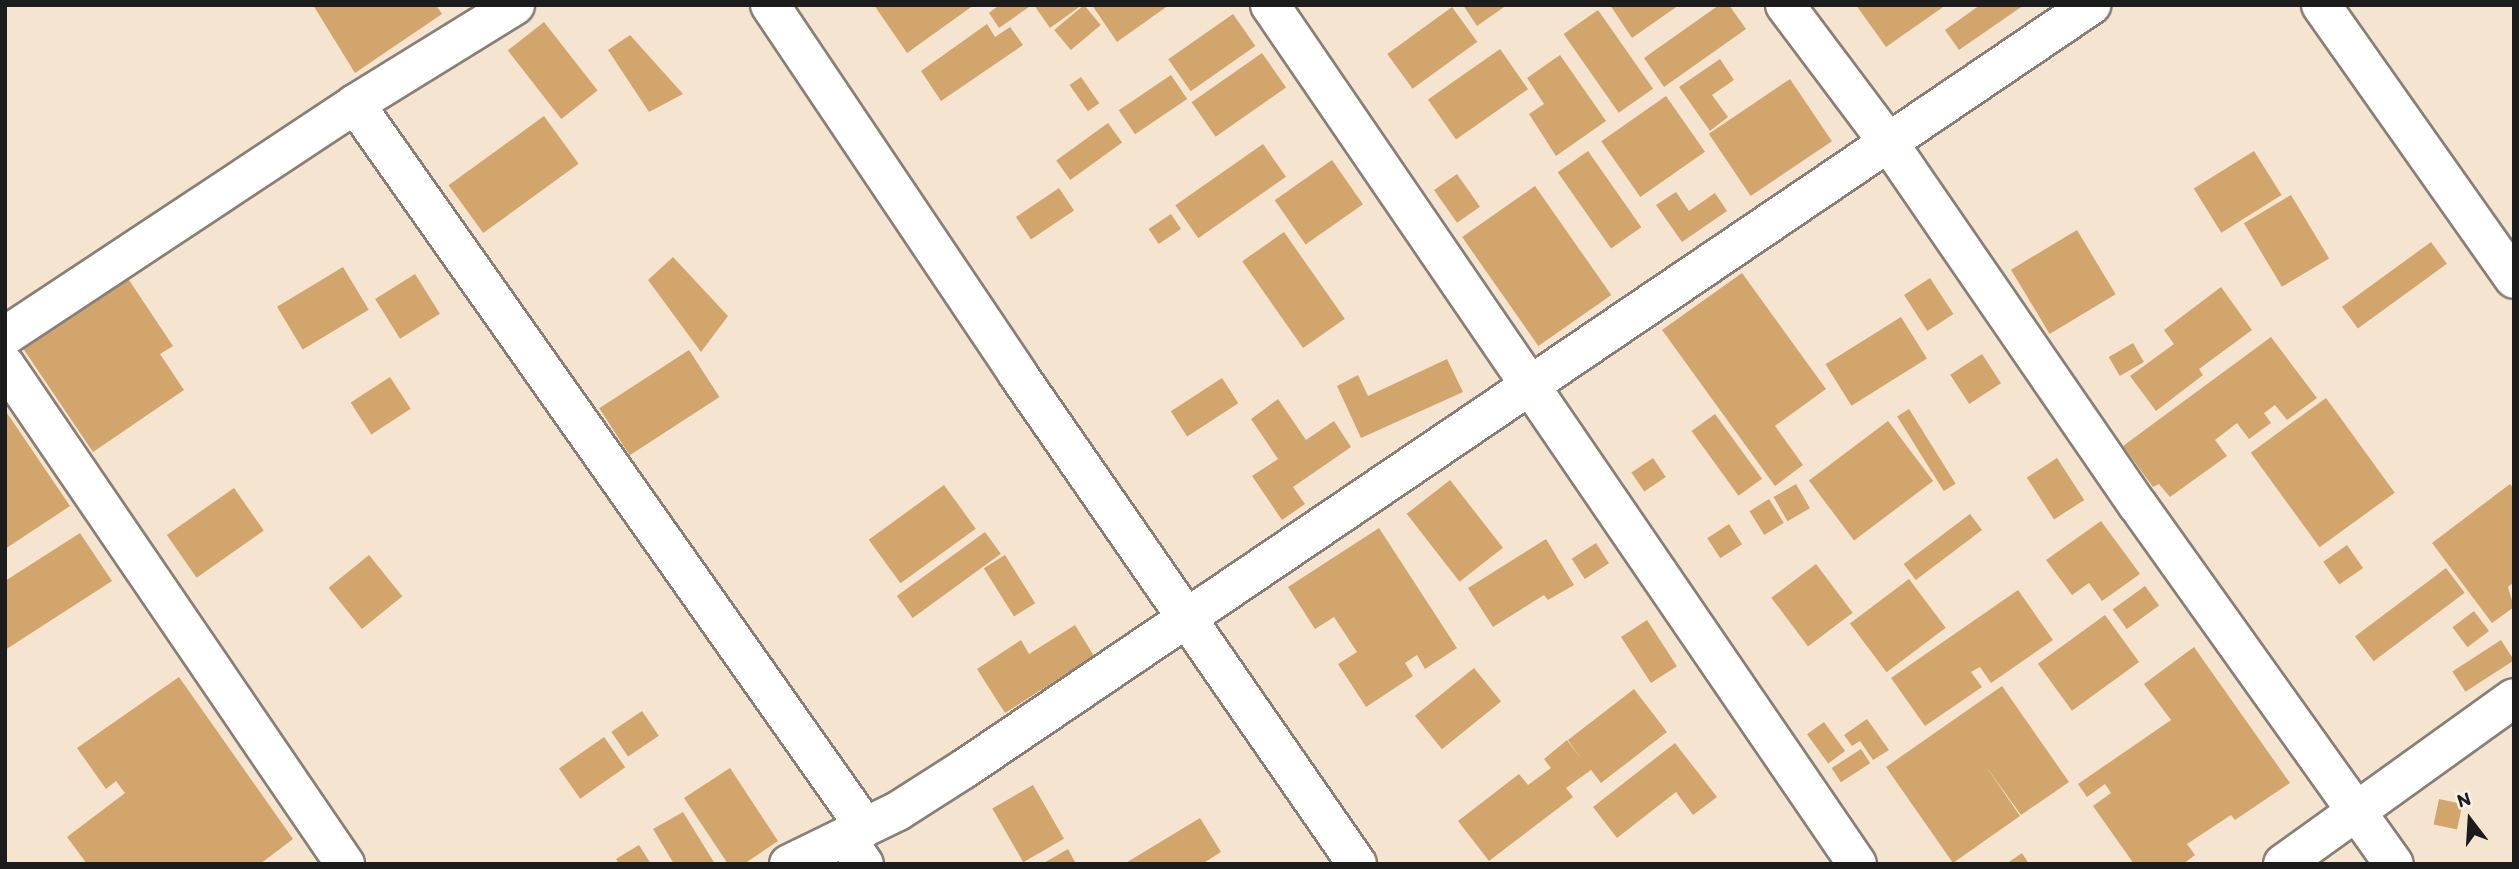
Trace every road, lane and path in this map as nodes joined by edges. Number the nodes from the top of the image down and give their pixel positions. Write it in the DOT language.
graph roads {
  1 [pos="515,5"];
  2 [pos="770,5"];
  3 [pos="1270,5"];
  4 [pos="1785,5"];
  5 [pos="2091,5"];
  6 [pos="2321,5"];
  7 [pos="355,104"];
  8 [pos="1890,145"];
  9 [pos="2514,279"];
  10 [pos="5,336"];
  11 [pos="5,365"];
  12 [pos="1533,386"];
  13 [pos="1184,618"];
  14 [pos="2514,698"];
  15 [pos="2358,813"];
  16 [pos="858,843"];
  17 [pos="345,864"];
  18 [pos="789,864"];
  19 [pos="1357,864"];
  20 [pos="1857,864"];
  21 [pos="2283,864"];
  22 [pos="2394,864"];
  1 -- 7 [label="street"];
  2 -- 13 [label="street"];
  3 -- 12 [label="street"];
  4 -- 8 [label="street"];
  5 -- 8 [label="street"];
  6 -- 9 [label="street"];
  7 -- 10 [label="street"];
  7 -- 16 [label="street"];
  8 -- 12 [label="street"];
  8 -- 15 [label="street"];
  11 -- 17 [label="street"];
  12 -- 13 [label="street"];
  12 -- 20 [label="street"];
  13 -- 16 [label="street"];
  13 -- 19 [label="street"];
  14 -- 15 [label="street"];
  15 -- 21 [label="street"];
  15 -- 22 [label="street"];
  16 -- 18 [label="street"];
}
